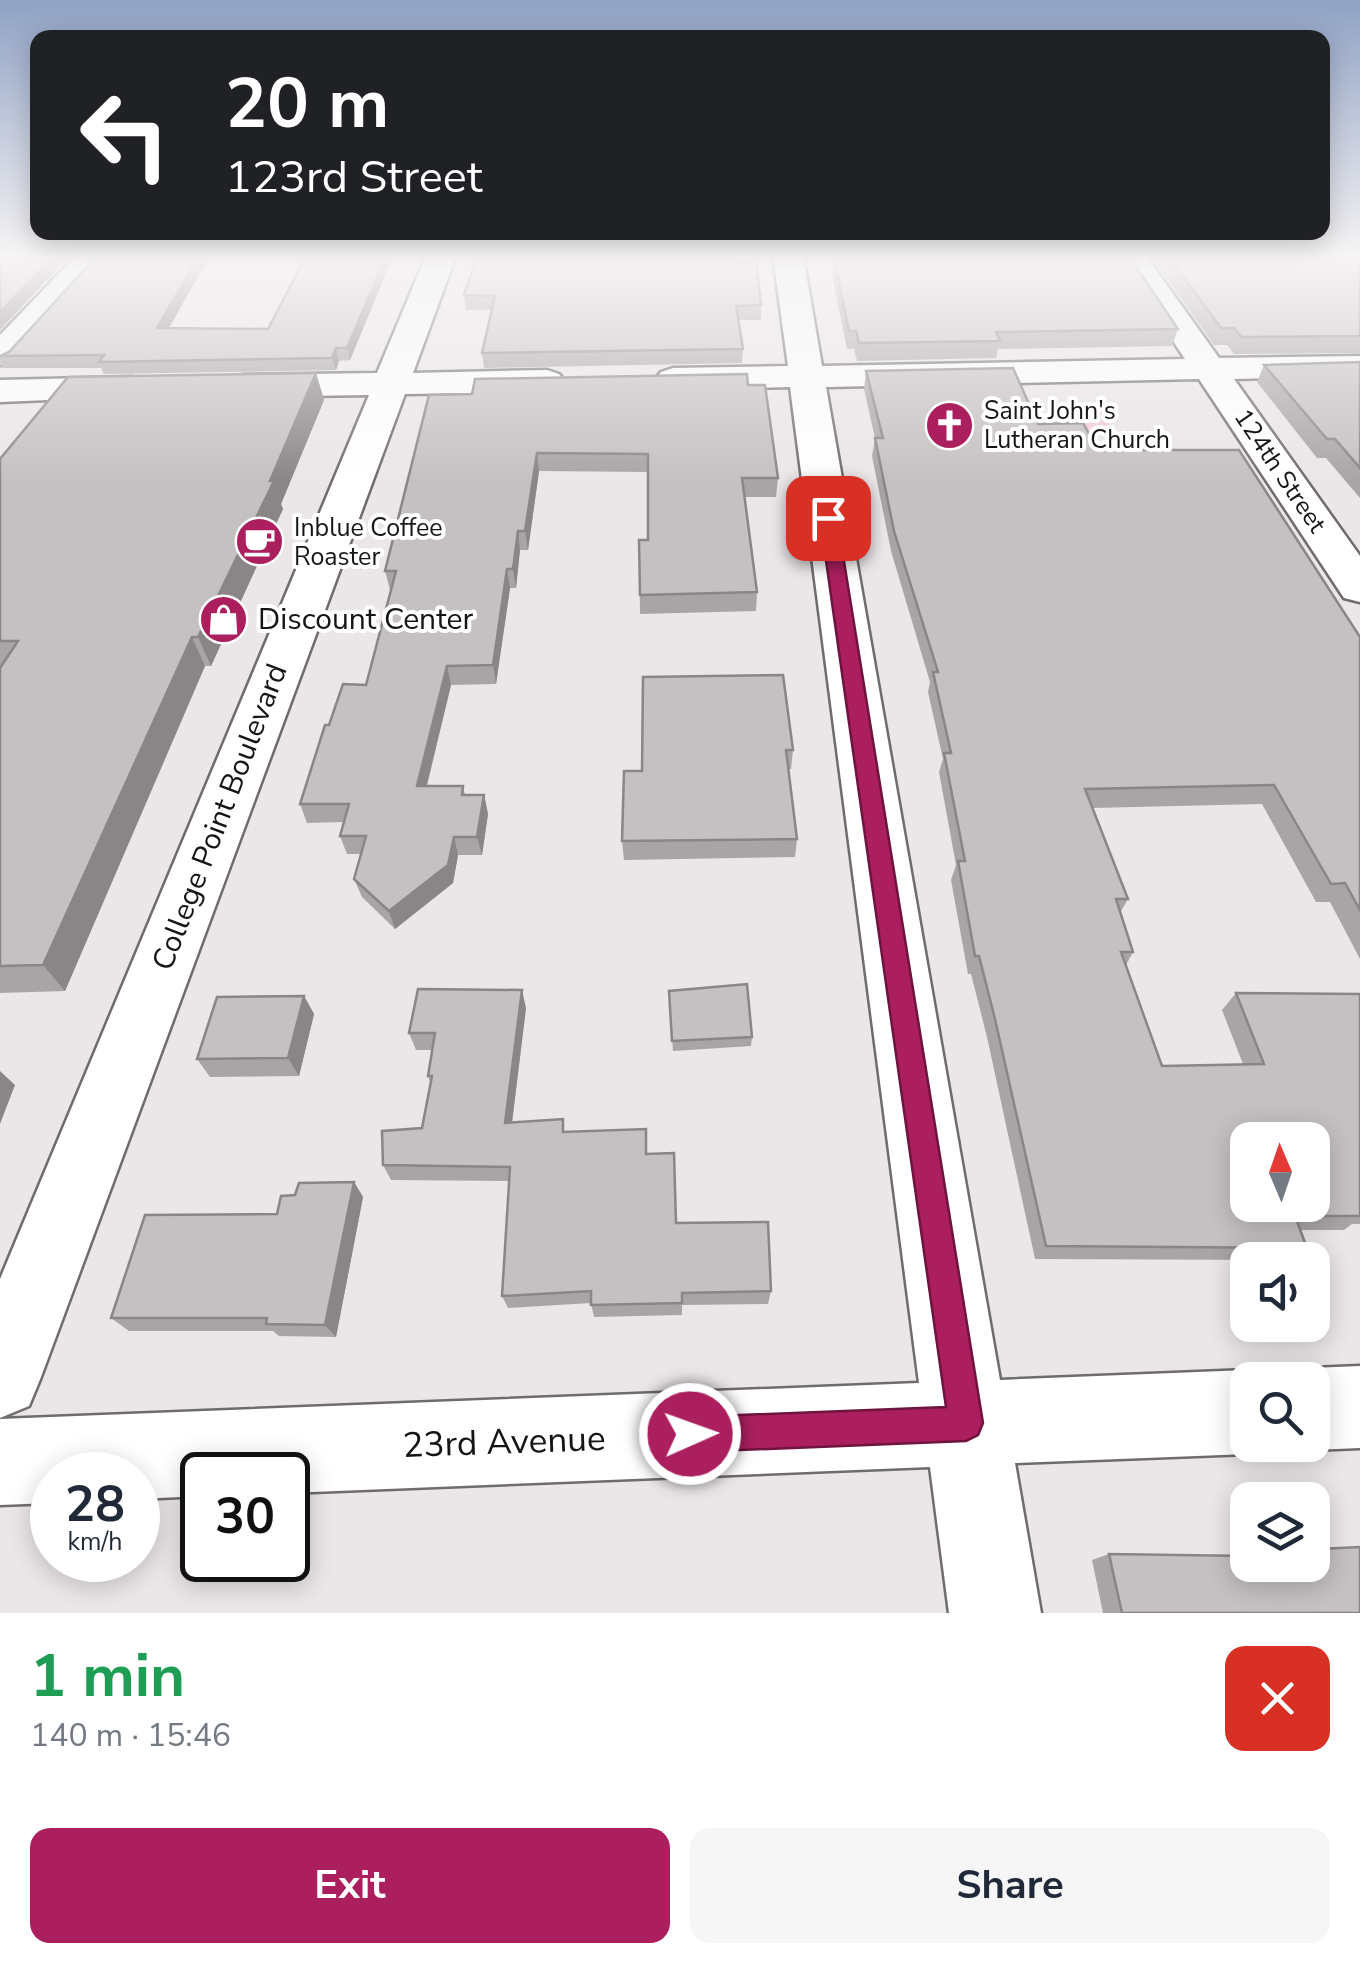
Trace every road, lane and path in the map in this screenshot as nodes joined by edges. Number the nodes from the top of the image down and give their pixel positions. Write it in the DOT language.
graph roads {
  1 [pos="23,331"];
  2 [pos="412,331"];
  3 [pos="800,331"];
  4 [pos="1184,331"];
  5 [pos="0,356"];
  6 [pos="1360,366"];
  7 [pos="1210,368"];
  8 [pos="808,377"];
  9 [pos="571,380"];
  10 [pos="631,380"];
  11 [pos="391,384"];
  12 [pos="214,387"];
  13 [pos="175,388"];
  14 [pos="0,391"];
  15 [pos="1360,588"];
  16 [pos="0,1377"];
  17 [pos="1360,1408"];
  18 [pos="1330,1409"];
  19 [pos="1230,1413"];
  20 [pos="966,1423"];
  21 [pos="0,1462"];
  22 [pos="995,1613"];
  1 -- 5 [label="street"];
  2 -- 11 [label="street, College Point Boulevard"];
  3 -- 8 [label="street"];
  4 -- 7 [label="street, 124th Street"];
  6 -- 7 [label="street"];
  7 -- 8 [label="street"];
  7 -- 15 [label="street, 124th Street"];
  8 -- 10 [label="street"];
  8 -- 20 [label="street"];
  9 -- 11 [label="street"];
  11 -- 12 [label="street"];
  11 -- 16 [label="street, College Point Boulevard"];
  13 -- 14 [label="street"];
  17 -- 18 [label="street"];
  19 -- 20 [label="street, 23rd Avenue"];
  20 -- 21 [label="street, 23rd Avenue"];
  20 -- 22 [label="street"];
}
